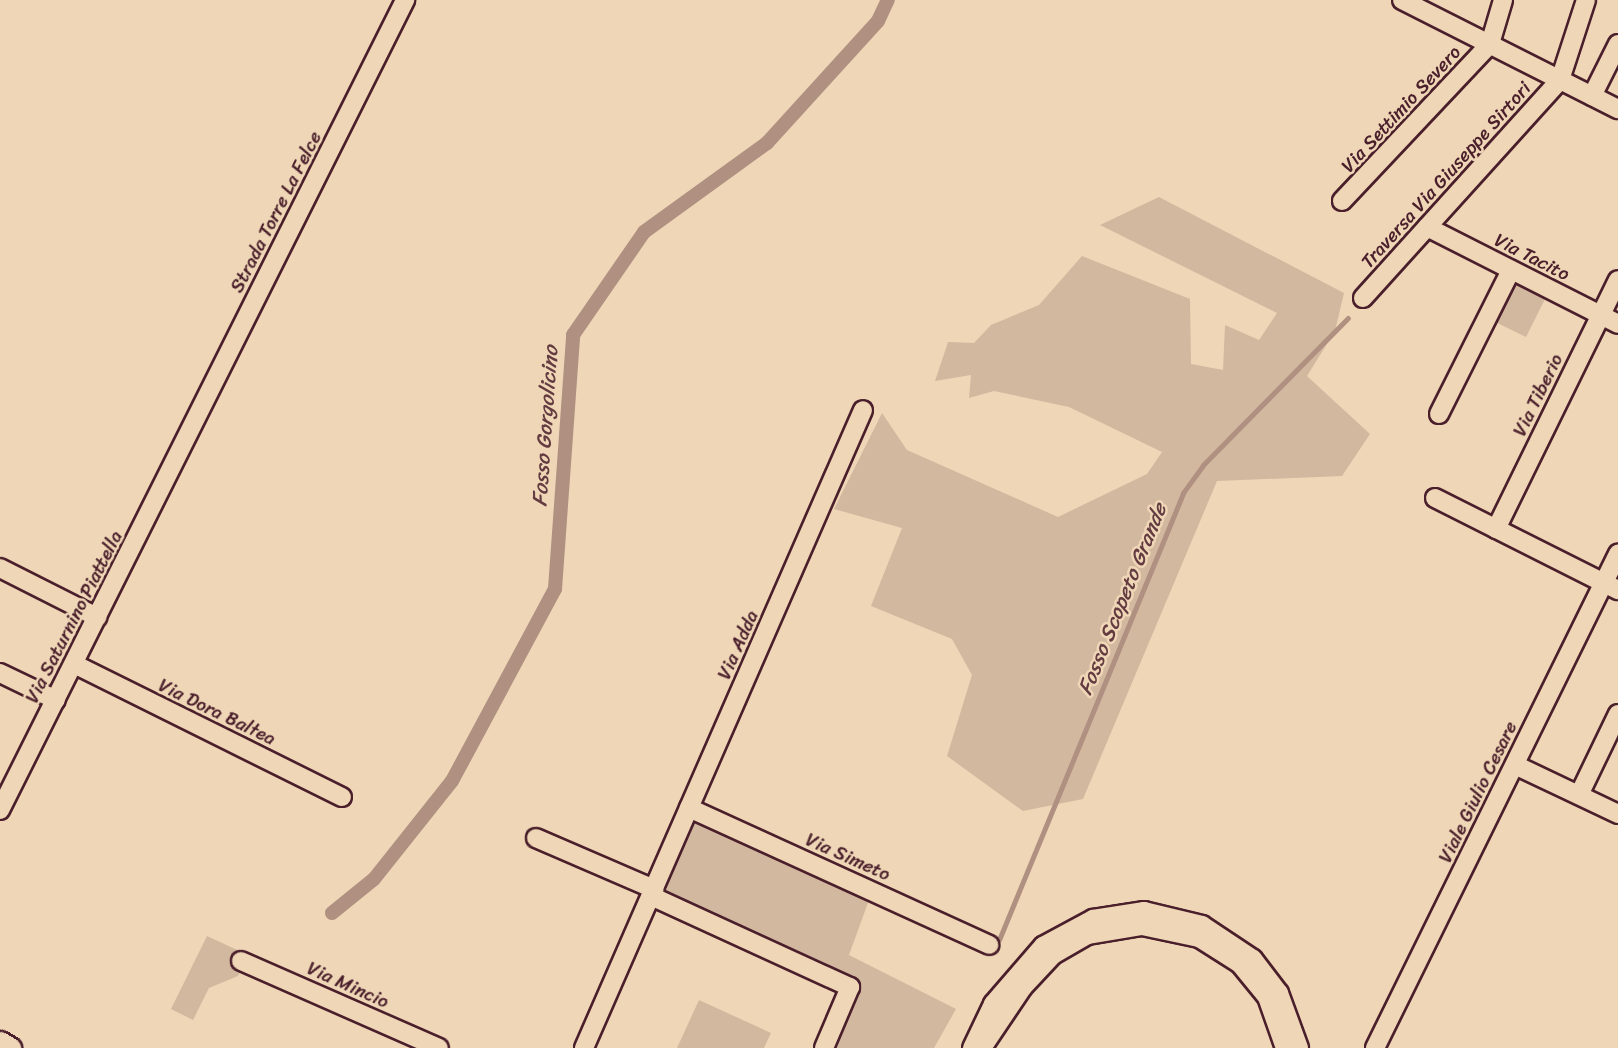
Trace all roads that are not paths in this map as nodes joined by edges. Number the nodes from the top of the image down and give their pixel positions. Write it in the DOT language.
graph roads {
  1 [pos="405,0"];
  2 [pos="1402,0"];
  3 [pos="1503,0"];
  4 [pos="1586,0"];
  5 [pos="1490,44"];
  6 [pos="1618,44"];
  7 [pos="1560,80"];
  8 [pos="1592,96"];
  9 [pos="1618,109"];
  10 [pos="1342,201"];
  11 [pos="1427,227"];
  12 [pos="1511,270"];
  13 [pos="1618,280"];
  14 [pos="1363,298"];
  15 [pos="1601,315"];
  16 [pos="1618,324"];
  17 [pos="863,410"];
  18 [pos="1439,414"];
  19 [pos="183,443"];
  20 [pos="1435,498"];
  21 [pos="1496,529"];
  22 [pos="1618,554"];
  23 [pos="0,568"];
  24 [pos="1611,587"];
  25 [pos="97,617"];
  26 [pos="74,664"];
  27 [pos="0,673"];
  28 [pos="55,700"];
  29 [pos="1618,714"];
  30 [pos="1515,765"];
  31 [pos="1579,795"];
  32 [pos="342,797"];
  33 [pos="689,808"];
  34 [pos="0,810"];
  35 [pos="1618,814"];
  36 [pos="536,838"];
  37 [pos="652,892"];
  38 [pos="989,945"];
  39 [pos="241,961"];
  40 [pos="439,1048"];
  41 [pos="584,1048"];
  42 [pos="824,1048"];
  43 [pos="972,1048"];
  44 [pos="982,1048"];
  45 [pos="1285,1048"];
  46 [pos="1299,1048"];
  47 [pos="1375,1048"];
  1 -- 19 [label="street, Strada Torre La Felce"];
  2 -- 5 [label="street"];
  3 -- 5 [label="street"];
  4 -- 7 [label="street"];
  5 -- 7 [label="street"];
  5 -- 10 [label="street, Via Settimio Severo"];
  6 -- 8 [label="street"];
  7 -- 8 [label="street"];
  7 -- 11 [label="street, Traversa Via Giuseppe Sirtori"];
  8 -- 9 [label="street"];
  11 -- 12 [label="street, Via Tacito"];
  11 -- 14 [label="street, Traversa Via Giuseppe Sirtori"];
  12 -- 15 [label="street, Via Tacito"];
  12 -- 18 [label="street"];
  13 -- 15 [label="street, Via Tiberio"];
  15 -- 16 [label="street, Via Tacito"];
  15 -- 21 [label="street, Via Tiberio"];
  17 -- 33 [label="street, Via Adda"];
  19 -- 25 [label="street, Via Saturnino Piattella"];
  20 -- 21 [label="street"];
  21 -- 24 [label="street"];
  22 -- 24 [label="street, Viale Giulio Cesare"];
  23 -- 25 [label="street"];
  24 -- 30 [label="street, Viale Giulio Cesare"];
  25 -- 26 [label="street, Via Saturnino Piattella"];
  26 -- 28 [label="street, Via Saturnino Piattella"];
  26 -- 32 [label="street, Via Dora Baltea"];
  27 -- 28 [label="street"];
  28 -- 34 [label="street, Via Saturnino Piattella"];
  29 -- 31 [label="street"];
  30 -- 31 [label="street"];
  30 -- 47 [label="street, Viale Giulio Cesare"];
  31 -- 35 [label="street"];
  33 -- 37 [label="street, Via Adda"];
  33 -- 38 [label="street, Via Simeto"];
  36 -- 37 [label="street"];
  37 -- 41 [label="street, Via Adda"];
  37 -- 42 [label="street"];
  39 -- 40 [label="street, Via Mincio"];
  43 -- 46 [label="street"];
  44 -- 45 [label="street"];
}
